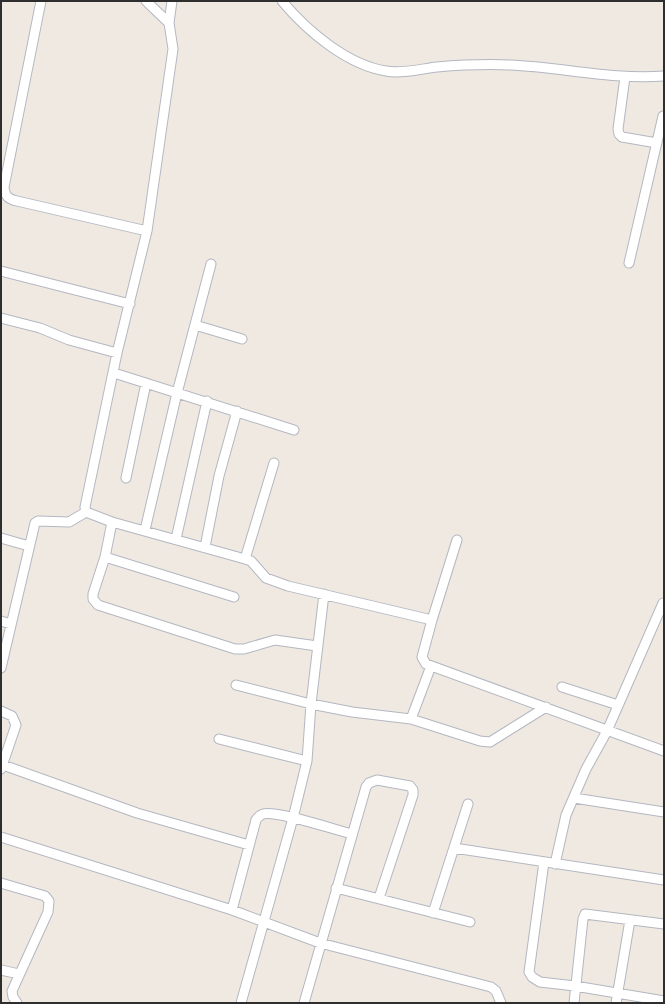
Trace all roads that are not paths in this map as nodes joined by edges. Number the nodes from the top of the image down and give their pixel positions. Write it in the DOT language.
graph roads {
  1 [pos="41,1"];
  2 [pos="146,1"];
  3 [pos="172,1"];
  4 [pos="282,1"];
  5 [pos="170,23"];
  6 [pos="664,76"];
  7 [pos="625,77"];
  8 [pos="663,116"];
  9 [pos="657,143"];
  10 [pos="147,231"];
  11 [pos="629,263"];
  12 [pos="211,264"];
  13 [pos="1,271"];
  14 [pos="130,304"];
  15 [pos="1,318"];
  16 [pos="195,325"];
  17 [pos="242,339"];
  18 [pos="118,353"];
  19 [pos="114,373"];
  20 [pos="146,383"];
  21 [pos="176,393"];
  22 [pos="206,402"];
  23 [pos="237,411"];
  24 [pos="294,430"];
  25 [pos="274,463"];
  26 [pos="126,478"];
  27 [pos="86,512"];
  28 [pos="112,522"];
  29 [pos="145,530"];
  30 [pos="1,538"];
  31 [pos="176,539"];
  32 [pos="457,540"];
  33 [pos="30,546"];
  34 [pos="205,547"];
  35 [pos="105,557"];
  36 [pos="245,559"];
  37 [pos="324,594"];
  38 [pos="234,597"];
  39 [pos="663,603"];
  40 [pos="432,620"];
  41 [pos="1,621"];
  42 [pos="11,624"];
  43 [pos="316,646"];
  44 [pos="431,666"];
  45 [pos="1,668"];
  46 [pos="236,685"];
  47 [pos="562,688"];
  48 [pos="310,704"];
  49 [pos="618,705"];
  50 [pos="546,707"];
  51 [pos="1,711"];
  52 [pos="411,719"];
  53 [pos="607,731"];
  54 [pos="219,739"];
  55 [pos="664,750"];
  56 [pos="308,761"];
  57 [pos="2,768"];
  58 [pos="574,798"];
  59 [pos="468,804"];
  60 [pos="664,812"];
  61 [pos="293,818"];
  62 [pos="352,834"];
  63 [pos="1,837"];
  64 [pos="249,845"];
  65 [pos="454,848"];
  66 [pos="544,862"];
  67 [pos="554,864"];
  68 [pos="664,880"];
  69 [pos="2,885"];
  70 [pos="336,888"];
  71 [pos="379,898"];
  72 [pos="232,910"];
  73 [pos="433,913"];
  74 [pos="630,920"];
  75 [pos="263,922"];
  76 [pos="470,922"];
  77 [pos="664,924"];
  78 [pos="320,943"];
  79 [pos="1,970"];
  80 [pos="19,974"];
  81 [pos="575,986"];
  82 [pos="616,998"];
  83 [pos="658,1001"];
  84 [pos="307,1002"];
  85 [pos="17,1003"];
  86 [pos="241,1003"];
  87 [pos="501,1003"];
  88 [pos="574,1003"];
  1 -- 10 [label="street"];
  2 -- 5 [label="street"];
  3 -- 5 [label="street"];
  4 -- 7 [label="street"];
  5 -- 10 [label="street"];
  6 -- 7 [label="street"];
  7 -- 9 [label="street"];
  8 -- 9 [label="street"];
  9 -- 11 [label="street"];
  10 -- 14 [label="street"];
  12 -- 16 [label="street"];
  13 -- 14 [label="street"];
  14 -- 18 [label="street"];
  15 -- 18 [label="street"];
  16 -- 17 [label="street"];
  16 -- 21 [label="street"];
  18 -- 19 [label="street"];
  19 -- 20 [label="street"];
  19 -- 27 [label="street"];
  20 -- 21 [label="street"];
  20 -- 26 [label="street"];
  21 -- 22 [label="street"];
  21 -- 29 [label="street"];
  22 -- 23 [label="street"];
  22 -- 31 [label="street"];
  23 -- 24 [label="street"];
  23 -- 34 [label="street"];
  25 -- 36 [label="street"];
  27 -- 28 [label="street"];
  27 -- 33 [label="street"];
  28 -- 29 [label="street"];
  28 -- 35 [label="street"];
  29 -- 31 [label="street"];
  30 -- 33 [label="street"];
  31 -- 34 [label="street"];
  32 -- 40 [label="street"];
  33 -- 42 [label="street"];
  34 -- 36 [label="street"];
  35 -- 38 [label="street"];
  35 -- 43 [label="street"];
  36 -- 37 [label="street"];
  37 -- 40 [label="street"];
  37 -- 43 [label="street"];
  39 -- 49 [label="street"];
  40 -- 44 [label="street"];
  41 -- 42 [label="street"];
  42 -- 45 [label="street"];
  43 -- 48 [label="street"];
  44 -- 50 [label="street"];
  44 -- 52 [label="street"];
  46 -- 48 [label="street"];
  47 -- 49 [label="street"];
  48 -- 52 [label="street"];
  48 -- 56 [label="street"];
  49 -- 53 [label="street"];
  50 -- 52 [label="street"];
  50 -- 53 [label="street"];
  51 -- 57 [label="street"];
  53 -- 55 [label="street"];
  53 -- 58 [label="street"];
  54 -- 56 [label="street"];
  56 -- 61 [label="street"];
  57 -- 64 [label="street"];
  58 -- 60 [label="street"];
  58 -- 67 [label="street"];
  59 -- 65 [label="street"];
  61 -- 62 [label="street"];
  61 -- 64 [label="street"];
  61 -- 75 [label="street"];
  62 -- 70 [label="street"];
  62 -- 71 [label="street"];
  63 -- 72 [label="street"];
  64 -- 72 [label="street"];
  65 -- 66 [label="street"];
  65 -- 73 [label="street"];
  66 -- 67 [label="street"];
  66 -- 81 [label="street"];
  67 -- 68 [label="street"];
  69 -- 80 [label="street"];
  70 -- 71 [label="street"];
  70 -- 78 [label="street"];
  71 -- 73 [label="street"];
  72 -- 75 [label="street"];
  73 -- 76 [label="street"];
  74 -- 77 [label="street"];
  74 -- 81 [label="street"];
  74 -- 82 [label="street"];
  75 -- 78 [label="street"];
  75 -- 86 [label="street"];
  78 -- 84 [label="street"];
  78 -- 87 [label="street"];
  79 -- 80 [label="street"];
  80 -- 85 [label="street"];
  81 -- 82 [label="street"];
  81 -- 88 [label="street"];
  82 -- 83 [label="street"];
}
